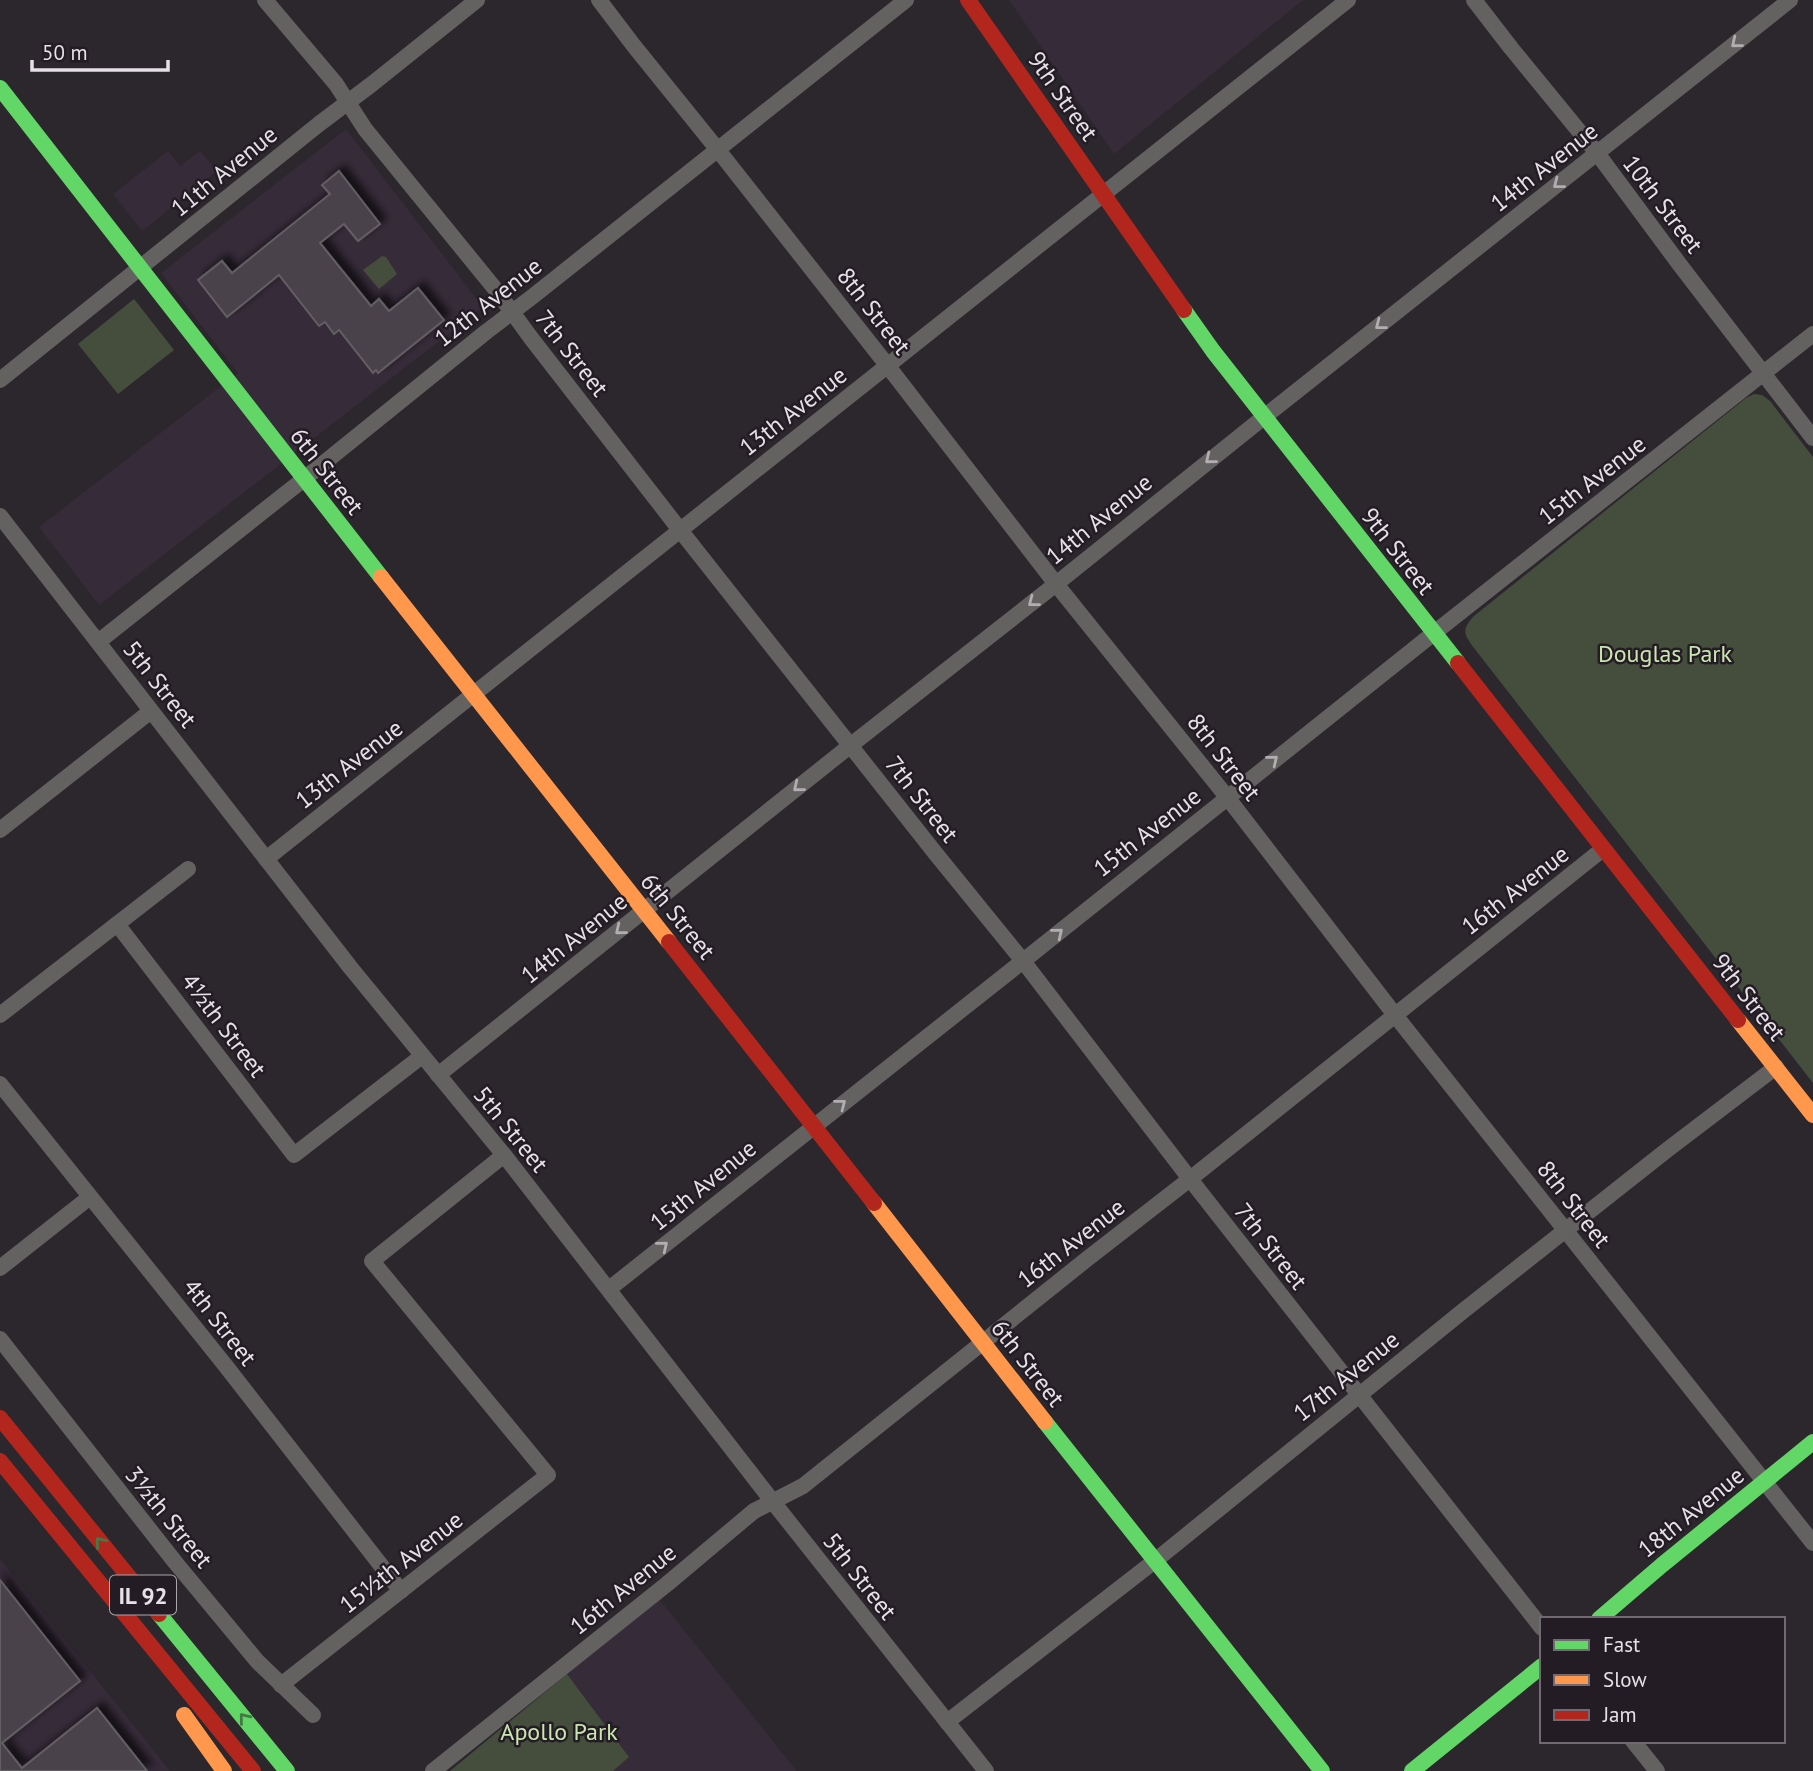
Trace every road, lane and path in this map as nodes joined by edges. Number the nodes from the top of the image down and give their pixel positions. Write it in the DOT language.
graph roads {
  1 [pos="265,0"];
  2 [pos="477,0"];
  3 [pos="599,0"];
  4 [pos="906,0"];
  5 [pos="968,0"];
  6 [pos="1348,0"];
  7 [pos="1474,0"];
  8 [pos="1790,0"];
  9 [pos="0,88"];
  10 [pos="348,102"];
  11 [pos="718,150"];
  12 [pos="1597,153"];
  13 [pos="1104,194"];
  14 [pos="140,268"];
  15 [pos="512,312"];
  16 [pos="1813,334"];
  17 [pos="887,365"];
  18 [pos="1765,374"];
  19 [pos="0,380"];
  20 [pos="1264,417"];
  21 [pos="1813,438"];
  22 [pos="304,478"];
  23 [pos="0,516"];
  24 [pos="680,530"];
  25 [pos="1056,584"];
  26 [pos="1434,632"];
  27 [pos="98,642"];
  28 [pos="474,694"];
  29 [pos="151,711"];
  30 [pos="851,745"];
  31 [pos="1227,797"];
  32 [pos="0,830"];
  33 [pos="1603,849"];
  34 [pos="266,859"];
  35 [pos="188,869"];
  36 [pos="645,910"];
  37 [pos="117,924"];
  38 [pos="1023,961"];
  39 [pos="0,1015"];
  40 [pos="1395,1015"];
  41 [pos="422,1056"];
  42 [pos="1776,1067"];
  43 [pos="438,1075"];
  44 [pos="0,1084"];
  45 [pos="1813,1115"];
  46 [pos="814,1125"];
  47 [pos="504,1155"];
  48 [pos="1190,1179"];
  49 [pos="90,1197"];
  50 [pos="1566,1230"];
  51 [pos="0,1268"];
  52 [pos="609,1289"];
  53 [pos="0,1339"];
  54 [pos="982,1342"];
  55 [pos="1360,1395"];
  56 [pos="0,1418"];
  57 [pos="1813,1442"];
  58 [pos="0,1461"];
  59 [pos="1764,1482"];
  60 [pos="773,1502"];
  61 [pos="1813,1543"];
  62 [pos="1156,1560"];
  63 [pos="98,1582"];
  64 [pos="401,1591"];
  65 [pos="1601,1617"];
  66 [pos="1540,1625"];
  67 [pos="1540,1668"];
  68 [pos="281,1685"];
  69 [pos="313,1715"];
  70 [pos="947,1722"];
  71 [pos="1635,1743"];
  72 [pos="285,1767"];
  73 [pos="224,1771"];
  74 [pos="253,1771"];
  75 [pos="433,1771"];
  76 [pos="986,1771"];
  77 [pos="1322,1771"];
  78 [pos="1412,1771"];
  79 [pos="1657,1771"];
  1 -- 10 [label="street, 7th Street"];
  2 -- 10 [label="street, 11th Avenue"];
  3 -- 11 [label="street, 8th Street"];
  4 -- 11 [label="street, 12th Avenue"];
  5 -- 13 [label="main road, 9th Street"];
  6 -- 13 [label="street, 13th Avenue"];
  7 -- 12 [label="street, 10th Street"];
  8 -- 12 [label="street, 14th Avenue, one-way"];
  9 -- 14 [label="main road, 6th Street"];
  10 -- 14 [label="street, 11th Avenue"];
  10 -- 15 [label="street, 7th Street"];
  11 -- 15 [label="street, 12th Avenue"];
  11 -- 17 [label="street, 8th Street"];
  12 -- 18 [label="street, 10th Street"];
  12 -- 20 [label="street, 14th Avenue, one-way"];
  13 -- 17 [label="street, 13th Avenue"];
  13 -- 20 [label="main road, 9th Street"];
  14 -- 19 [label="street, 11th Avenue"];
  14 -- 22 [label="main road, 6th Street"];
  15 -- 22 [label="street, 12th Avenue"];
  15 -- 24 [label="street, 7th Street"];
  16 -- 18 [label="street, 15th Avenue"];
  17 -- 24 [label="street, 13th Avenue"];
  17 -- 25 [label="street, 8th Street"];
  18 -- 21 [label="street, 10th Street"];
  18 -- 26 [label="street, 15th Avenue"];
  20 -- 25 [label="street, 14th Avenue, one-way"];
  20 -- 26 [label="main road, 9th Street"];
  22 -- 27 [label="street, 12th Avenue"];
  22 -- 28 [label="main road, 6th Street"];
  23 -- 27 [label="street, 5th Street"];
  24 -- 28 [label="street, 13th Avenue"];
  24 -- 30 [label="street, 7th Street"];
  25 -- 30 [label="street, 14th Avenue, one-way"];
  25 -- 31 [label="street, 8th Street"];
  31 -- 26 [label="street, 15th Avenue, one-way"];
  26 -- 33 [label="main road, 9th Street"];
  27 -- 29 [label="street, 5th Street"];
  28 -- 34 [label="street, 13th Avenue"];
  28 -- 36 [label="main road, 6th Street"];
  29 -- 32 [label="street"];
  29 -- 34 [label="street, 5th Street"];
  30 -- 36 [label="street, 14th Avenue, one-way"];
  30 -- 38 [label="street, 7th Street"];
  38 -- 31 [label="street, 15th Avenue, one-way"];
  31 -- 40 [label="street, 8th Street"];
  33 -- 40 [label="street, 16th Avenue"];
  33 -- 42 [label="main road, 9th Street"];
  34 -- 41 [label="street, 5th Street"];
  35 -- 37 [label="street"];
  36 -- 43 [label="street, 14th Avenue, one-way"];
  36 -- 46 [label="main road, 6th Street"];
  37 -- 39 [label="street"];
  37 -- 41 [label="street, 4½th Street"];
  46 -- 38 [label="street, 15th Avenue, one-way"];
  38 -- 48 [label="street, 7th Street"];
  40 -- 48 [label="street, 16th Avenue"];
  40 -- 50 [label="street, 8th Street"];
  41 -- 43 [label="street, 5th Street"];
  42 -- 45 [label="main road, 9th Street"];
  42 -- 50 [label="street, 17th Avenue"];
  43 -- 47 [label="street, 5th Street"];
  44 -- 49 [label="street, 4th Street"];
  52 -- 46 [label="street, 15th Avenue, one-way"];
  46 -- 54 [label="main road, 6th Street"];
  47 -- 52 [label="street, 5th Street"];
  47 -- 64 [label="street, 15½th Avenue"];
  48 -- 54 [label="street, 16th Avenue"];
  48 -- 55 [label="street, 7th Street"];
  49 -- 51 [label="street"];
  49 -- 64 [label="street, 4th Street"];
  50 -- 55 [label="street, 17th Avenue"];
  50 -- 59 [label="street, 8th Street"];
  52 -- 60 [label="street, 5th Street"];
  53 -- 68 [label="street, 3½th Street"];
  54 -- 60 [label="street, 16th Avenue"];
  54 -- 62 [label="main road, 6th Street"];
  55 -- 62 [label="street, 17th Avenue"];
  55 -- 66 [label="street, 7th Street"];
  72 -- 56 [label="main road, IL 92, one-way"];
  57 -- 59 [label="main road, 18th Avenue"];
  58 -- 63 [label="main road, IL 92"];
  59 -- 61 [label="street, 8th Street"];
  59 -- 65 [label="main road, 18th Avenue"];
  60 -- 70 [label="street, 5th Street"];
  60 -- 75 [label="street, 16th Avenue"];
  62 -- 70 [label="street, 17th Avenue"];
  62 -- 77 [label="main road, 6th Street"];
  63 -- 73 [label="main road"];
  63 -- 74 [label="main road, IL 92"];
  64 -- 68 [label="street, 15½th Avenue"];
  67 -- 78 [label="main road"];
  68 -- 69 [label="street, 3½th Street"];
  70 -- 76 [label="street, 5th Street"];
  71 -- 79 [label="street"];
}
